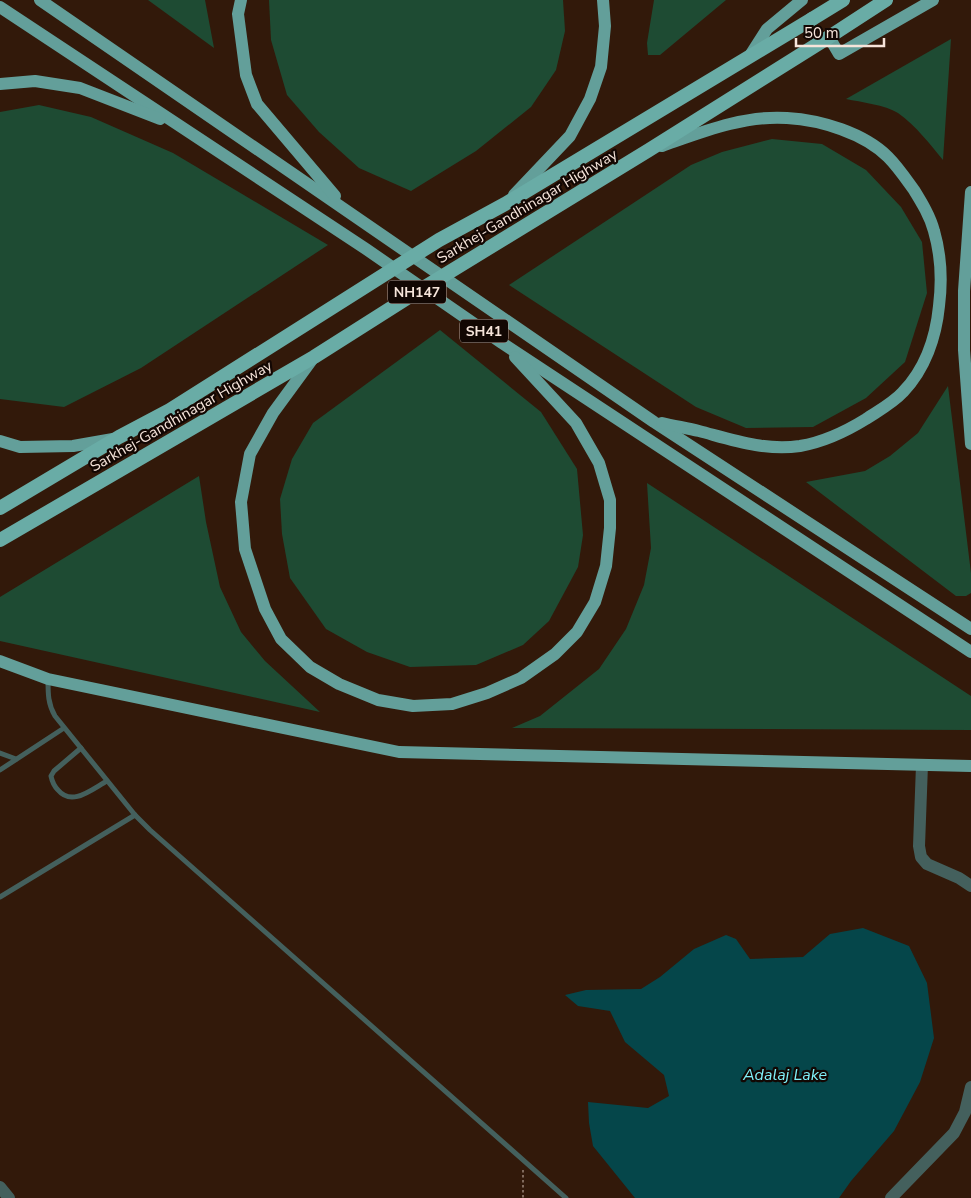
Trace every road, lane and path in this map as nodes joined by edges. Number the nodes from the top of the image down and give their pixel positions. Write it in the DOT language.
graph roads {
  1 [pos="40,0"];
  2 [pos="241,0"];
  3 [pos="603,0"];
  4 [pos="802,0"];
  5 [pos="843,0"];
  6 [pos="886,0"];
  7 [pos="932,0"];
  8 [pos="0,6"];
  9 [pos="829,37"];
  10 [pos="751,54"];
  11 [pos="0,84"];
  12 [pos="181,126"];
  13 [pos="649,150"];
  14 [pos="971,192"];
  15 [pos="505,204"];
  16 [pos="346,209"];
  17 [pos="502,343"];
  18 [pos="314,357"];
  19 [pos="654,422"];
  20 [pos="119,438"];
  21 [pos="0,441"];
  22 [pos="971,444"];
  23 [pos="0,508"];
  24 [pos="0,540"];
  25 [pos="971,628"];
  26 [pos="971,652"];
  27 [pos="0,661"];
  28 [pos="48,679"];
  29 [pos="64,728"];
  30 [pos="81,748"];
  31 [pos="0,753"];
  32 [pos="16,759"];
  33 [pos="922,766"];
  34 [pos="971,766"];
  35 [pos="0,770"];
  36 [pos="107,781"];
  37 [pos="135,815"];
  38 [pos="971,886"];
  39 [pos="0,897"];
  40 [pos="971,1087"];
  41 [pos="522,1160"];
  42 [pos="0,1187"];
  43 [pos="9,1198"];
  44 [pos="523,1198"];
  45 [pos="566,1198"];
  46 [pos="891,1198"];
  1 -- 16 [label="main road, SH41"];
  2 -- 16 [label="main road"];
  3 -- 15 [label="main road"];
  4 -- 10 [label="main road"];
  5 -- 10 [label="highway, Sarkhej-Gandhinagar Highway / NH147, bridge"];
  6 -- 9 [label="highway, Sarkhej-Gandhinagar Highway / NH147"];
  7 -- 9 [label="main road"];
  8 -- 12 [label="main road, SH41"];
  9 -- 13 [label="highway, Sarkhej-Gandhinagar Highway / NH147, bridge"];
  10 -- 15 [label="highway, Sarkhej-Gandhinagar Highway / NH147, bridge"];
  11 -- 12 [label="main road"];
  12 -- 17 [label="main road, SH41"];
  13 -- 18 [label="highway, Sarkhej-Gandhinagar Highway / NH147, bridge"];
  13 -- 19 [label="main road"];
  14 -- 22 [label="main road"];
  15 -- 20 [label="highway, Sarkhej-Gandhinagar Highway / NH147, bridge"];
  16 -- 19 [label="main road, SH41"];
  17 -- 18 [label="main road"];
  17 -- 26 [label="main road, SH41"];
  18 -- 24 [label="highway, Sarkhej-Gandhinagar Highway / NH147, bridge"];
  19 -- 25 [label="main road, SH41"];
  20 -- 21 [label="main road"];
  20 -- 23 [label="highway, Sarkhej-Gandhinagar Highway / NH147, bridge"];
  27 -- 28 [label="main road"];
  28 -- 29 [label="lane"];
  28 -- 33 [label="main road"];
  29 -- 30 [label="lane"];
  29 -- 32 [label="lane"];
  30 -- 36 [label="lane"];
  30 -- 36 [label="lane"];
  31 -- 32 [label="lane"];
  32 -- 35 [label="lane"];
  33 -- 34 [label="main road"];
  33 -- 38 [label="street"];
  36 -- 37 [label="lane"];
  37 -- 39 [label="lane"];
  37 -- 41 [label="lane"];
  40 -- 46 [label="street"];
  41 -- 44 [label="path"];
  41 -- 45 [label="lane"];
  42 -- 43 [label="street"];
}
